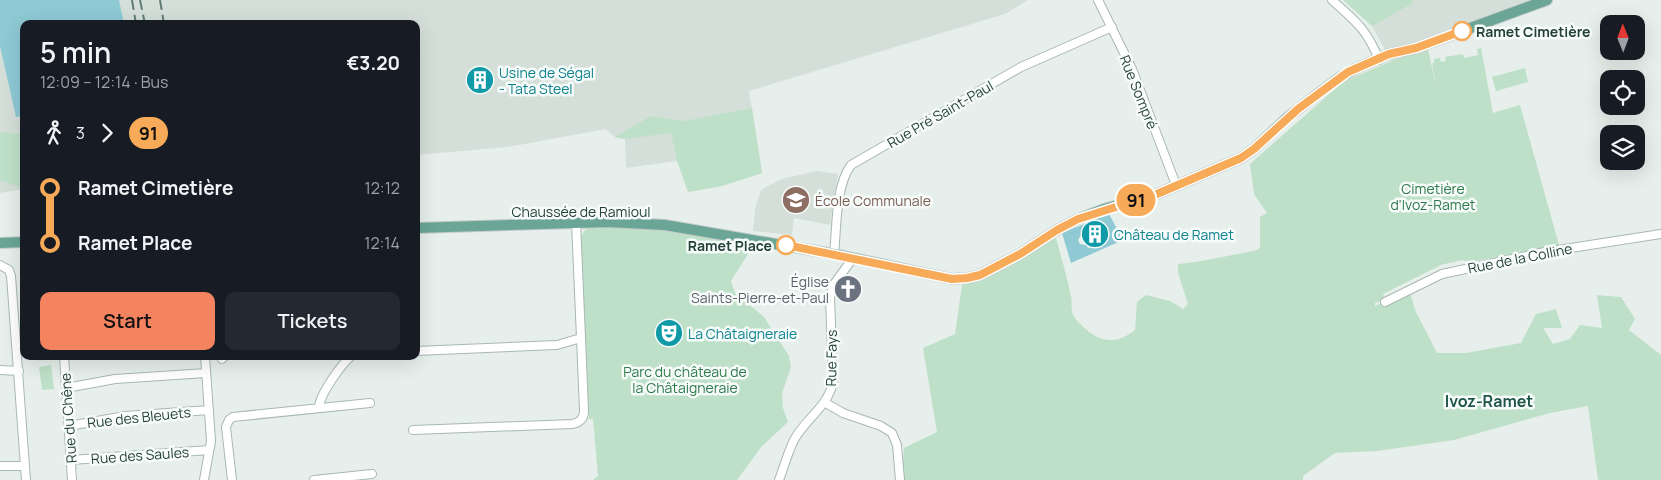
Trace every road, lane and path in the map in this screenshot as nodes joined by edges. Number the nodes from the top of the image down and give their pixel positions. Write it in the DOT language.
graph roads {
  1 [pos="1098,0"];
  2 [pos="1332,0"];
  3 [pos="1547,0"];
  4 [pos="1112,27"];
  5 [pos="1378,60"];
  6 [pos="1176,185"];
  7 [pos="576,222"];
  8 [pos="420,228"];
  9 [pos="1661,234"];
  10 [pos="20,242"];
  11 [pos="0,243"];
  12 [pos="834,254"];
  13 [pos="853,258"];
  14 [pos="0,265"];
  15 [pos="1385,302"];
  16 [pos="20,326"];
  17 [pos="581,338"];
  18 [pos="420,350"];
  19 [pos="64,360"];
  20 [pos="205,360"];
  21 [pos="342,360"];
  22 [pos="348,360"];
  23 [pos="344,364"];
  24 [pos="0,370"];
  25 [pos="19,371"];
  26 [pos="206,373"];
  27 [pos="66,388"];
  28 [pos="824,402"];
  29 [pos="370,403"];
  30 [pos="319,407"];
  31 [pos="209,410"];
  32 [pos="69,426"];
  33 [pos="413,430"];
  34 [pos="209,450"];
  35 [pos="71,460"];
  36 [pos="0,466"];
  37 [pos="25,466"];
  38 [pos="372,474"];
  39 [pos="26,480"];
  40 [pos="72,480"];
  41 [pos="204,480"];
  42 [pos="232,480"];
  43 [pos="314,480"];
  44 [pos="778,480"];
  45 [pos="900,480"];
  1 -- 4 [label="street, Rue Sompré"];
  2 -- 5 [label="street"];
  3 -- 5 [label="main road, Chaussée de Ramioul"];
  4 -- 6 [label="street, Rue Sompré"];
  4 -- 12 [label="street, Rue Pré Saint-Paul"];
  5 -- 6 [label="main road, Chaussée de Ramioul"];
  6 -- 13 [label="main road, Chaussée de Ramioul"];
  7 -- 8 [label="main road, Chaussée de Ramioul"];
  7 -- 12 [label="main road, Chaussée de Ramioul"];
  7 -- 17 [label="street"];
  9 -- 15 [label="street, Rue de la Colline"];
  10 -- 11 [label="main road"];
  12 -- 13 [label="main road, Chaussée de Ramioul"];
  13 -- 28 [label="street, Rue Fays"];
  14 -- 16 [label="street"];
  16 -- 25 [label="street"];
  17 -- 18 [label="street"];
  17 -- 33 [label="street"];
  19 -- 27 [label="street, Rue du Chêne"];
  20 -- 26 [label="street"];
  21 -- 23 [label="street"];
  22 -- 23 [label="street"];
  23 -- 30 [label="street"];
  24 -- 25 [label="street"];
  25 -- 37 [label="street"];
  26 -- 27 [label="street"];
  26 -- 31 [label="street"];
  27 -- 32 [label="street, Rue du Chêne"];
  28 -- 44 [label="street, Rue Fays"];
  28 -- 45 [label="street"];
  29 -- 30 [label="street"];
  30 -- 42 [label="street"];
  31 -- 32 [label="street, Rue des Bleuets"];
  31 -- 34 [label="street"];
  32 -- 35 [label="street, Rue du Chêne"];
  34 -- 35 [label="street, Rue des Saules"];
  34 -- 41 [label="street"];
  35 -- 40 [label="street, Rue du Chêne"];
  36 -- 37 [label="street"];
  37 -- 39 [label="street"];
  38 -- 43 [label="street"];
}
